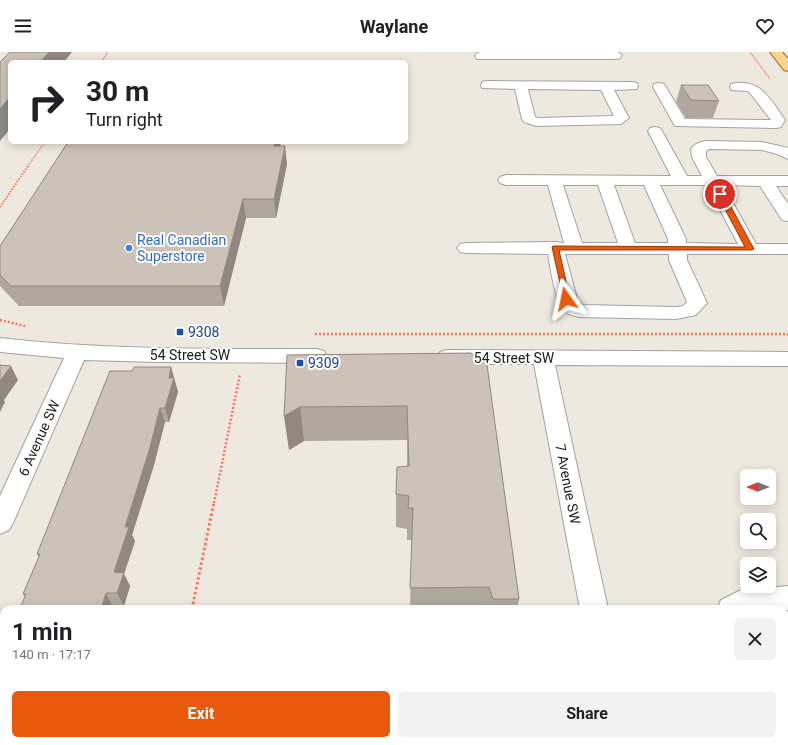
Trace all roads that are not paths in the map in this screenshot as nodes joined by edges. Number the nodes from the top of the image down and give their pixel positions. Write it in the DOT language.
graph roads {
  1 [pos="776,52"];
  2 [pos="516,54"];
  3 [pos="616,55"];
  4 [pos="481,56"];
  5 [pos="788,67"];
  6 [pos="522,79"];
  7 [pos="487,85"];
  8 [pos="606,86"];
  9 [pos="632,86"];
  10 [pos="659,86"];
  11 [pos="736,87"];
  12 [pos="655,131"];
  13 [pos="788,155"];
  14 [pos="506,180"];
  15 [pos="554,180"];
  16 [pos="604,180"];
  17 [pos="650,180"];
  18 [pos="682,181"];
  19 [pos="713,181"];
  20 [pos="765,181"];
  21 [pos="788,181"];
  22 [pos="788,216"];
  23 [pos="555,247"];
  24 [pos="574,247"];
  25 [pos="466,248"];
  26 [pos="628,248"];
  27 [pos="677,248"];
  28 [pos="750,249"];
  29 [pos="788,249"];
  30 [pos="0,344"];
  31 [pos="77,353"];
  32 [pos="338,356"];
  33 [pos="425,357"];
  34 [pos="543,358"];
  35 [pos="788,359"];
  36 [pos="0,523"];
  37 [pos="788,598"];
  38 [pos="593,605"];
  39 [pos="738,605"];
  1 -- 5 [label="main road"];
  2 -- 3 [label="street"];
  2 -- 4 [label="street"];
  2 -- 6 [label="street"];
  6 -- 7 [label="street"];
  6 -- 8 [label="street"];
  6 -- 8 [label="street"];
  8 -- 9 [label="street"];
  10 -- 11 [label="street"];
  12 -- 18 [label="street"];
  13 -- 19 [label="street"];
  14 -- 15 [label="street"];
  15 -- 16 [label="street"];
  15 -- 24 [label="street"];
  16 -- 17 [label="street"];
  16 -- 26 [label="street"];
  17 -- 18 [label="street"];
  17 -- 27 [label="street"];
  18 -- 19 [label="street"];
  19 -- 20 [label="street"];
  19 -- 28 [label="street"];
  20 -- 21 [label="street"];
  20 -- 22 [label="street"];
  23 -- 24 [label="street"];
  23 -- 25 [label="street"];
  23 -- 27 [label="street"];
  24 -- 26 [label="street"];
  26 -- 27 [label="street"];
  27 -- 28 [label="street"];
  28 -- 29 [label="street"];
  30 -- 31 [label="street, 54 Street SW"];
  31 -- 32 [label="street, 54 Street SW"];
  31 -- 36 [label="street, 6 Avenue SW"];
  33 -- 34 [label="street, 54 Street SW"];
  34 -- 35 [label="street, 54 Street SW"];
  34 -- 38 [label="street, 7 Avenue SW"];
  37 -- 39 [label="street"];
}
